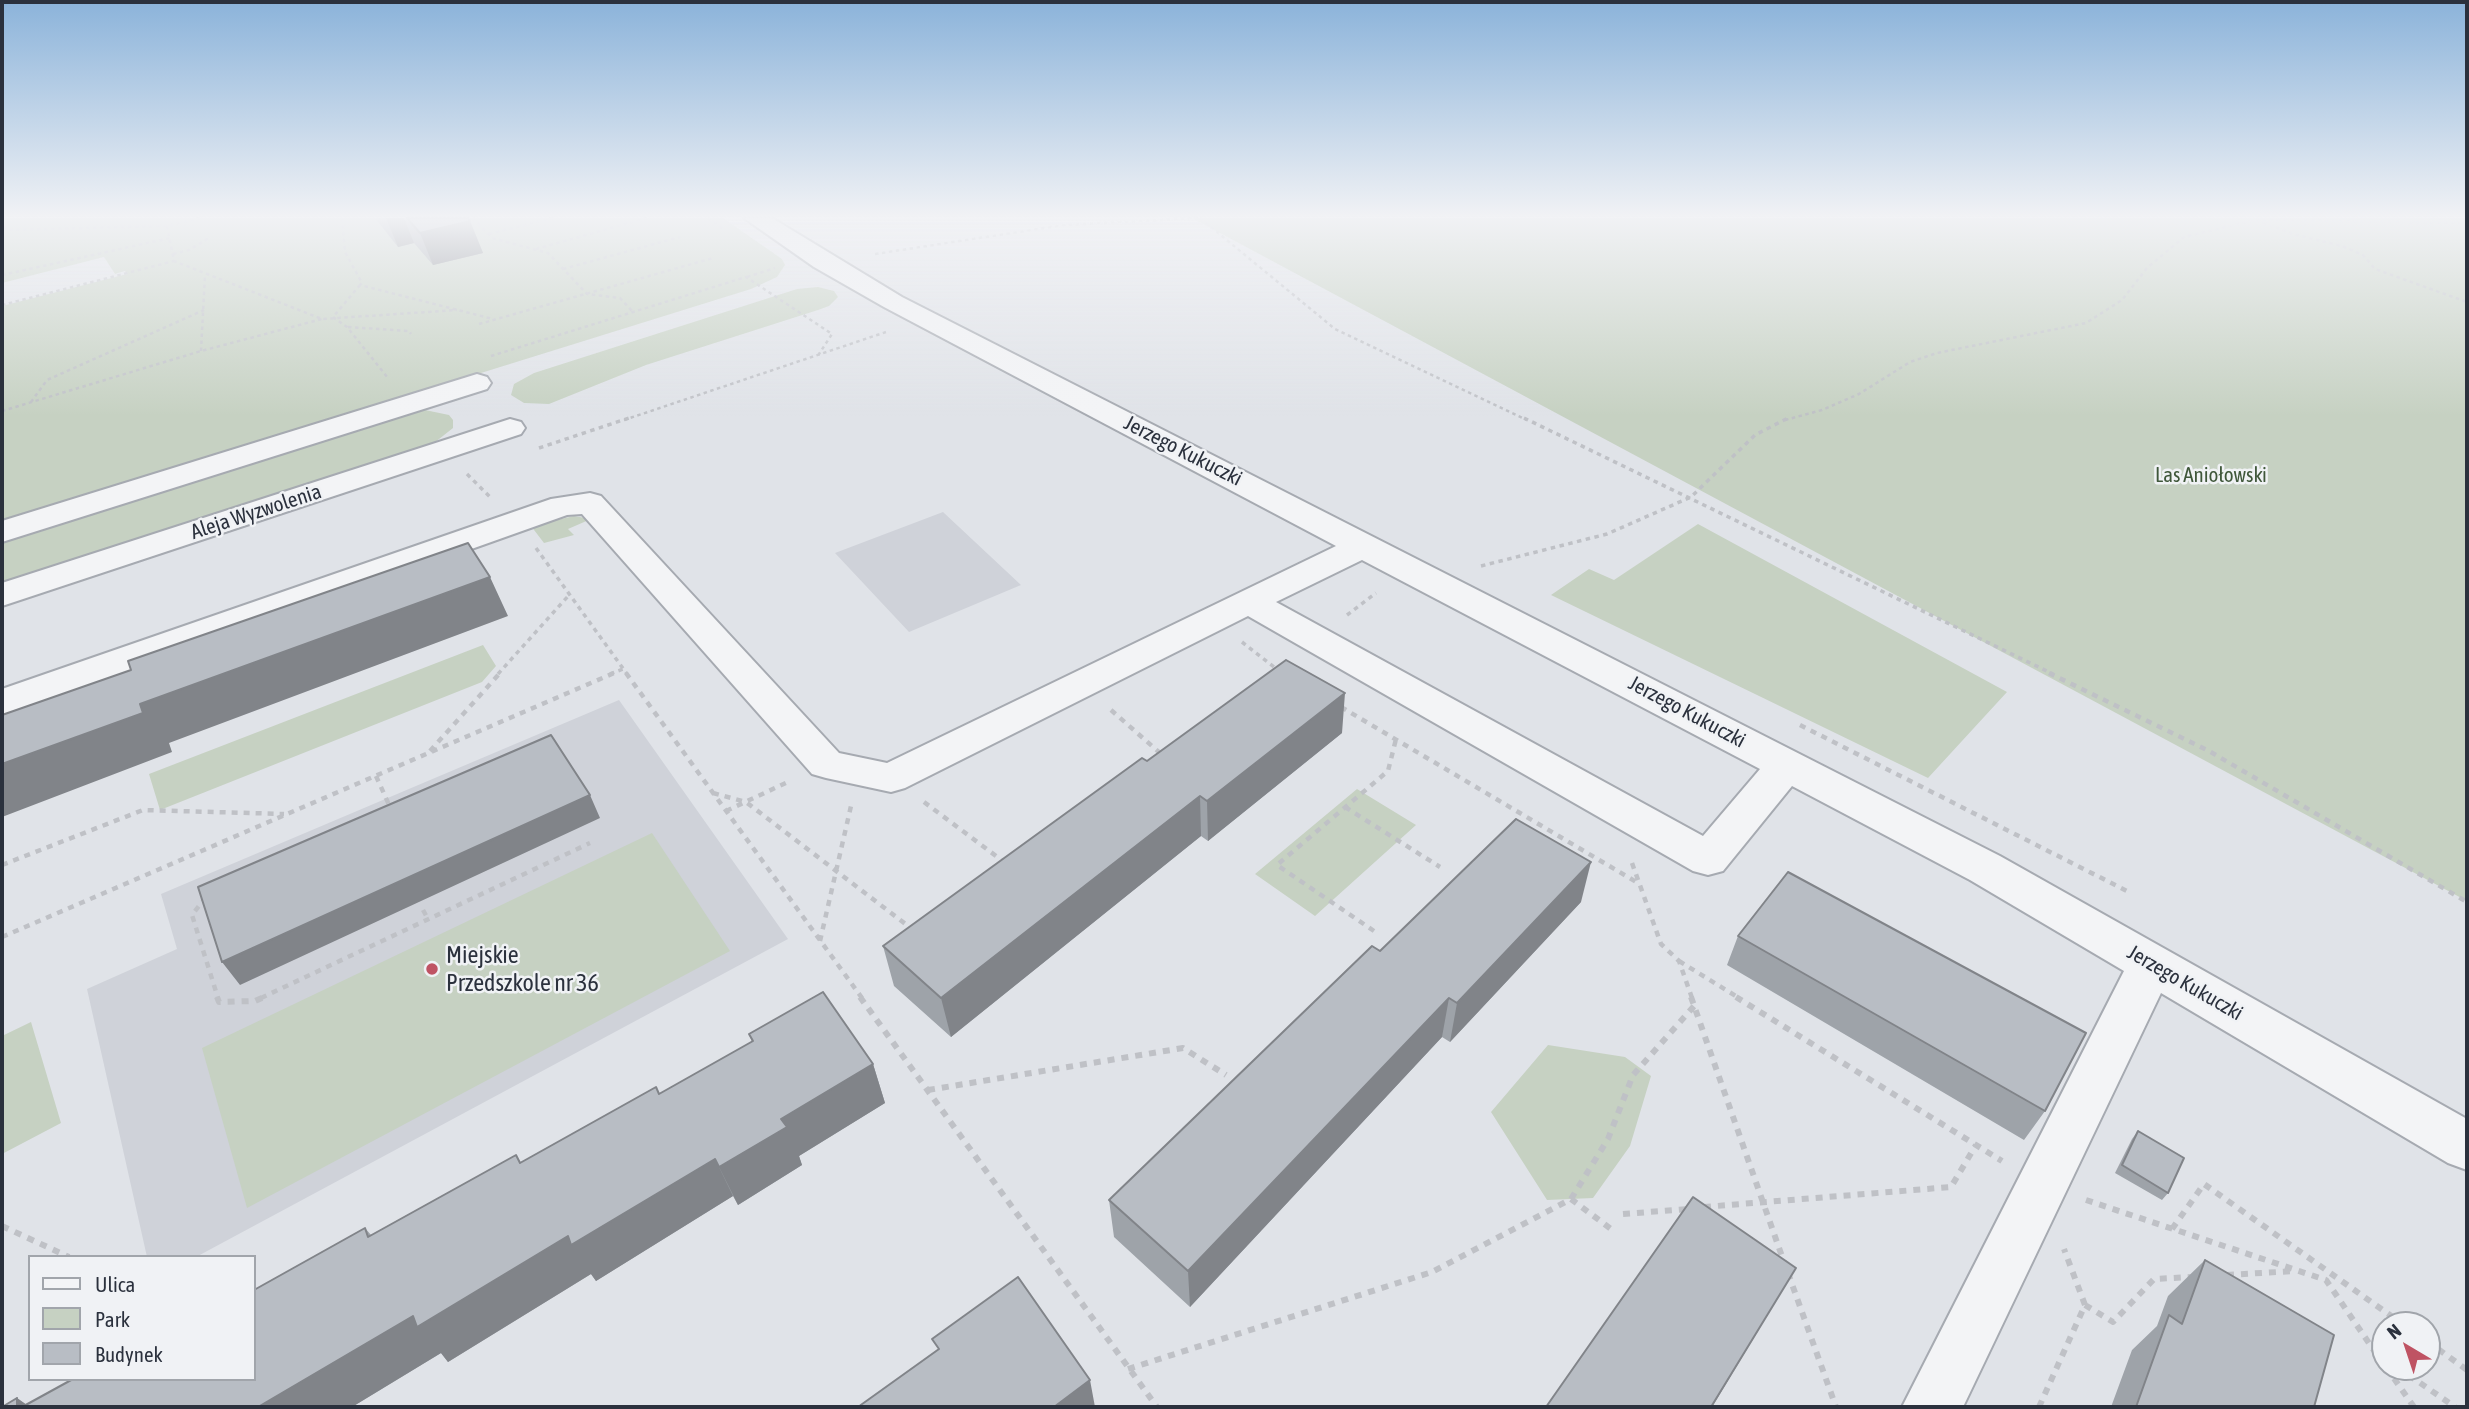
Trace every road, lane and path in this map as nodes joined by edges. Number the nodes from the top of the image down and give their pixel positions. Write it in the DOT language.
graph roads {
  1 [pos="85,284"];
  2 [pos="205,284"];
  3 [pos="230,284"];
  4 [pos="577,284"];
  5 [pos="623,284"];
  6 [pos="854,284"];
  7 [pos="1280,284"];
  8 [pos="2135,284"];
  9 [pos="2416,284"];
  10 [pos="360,285"];
  11 [pos="587,294"];
  12 [pos="2467,302"];
  13 [pos="2,305"];
  14 [pos="204,310"];
  15 [pos="457,310"];
  16 [pos="633,312"];
  17 [pos="891,316"];
  18 [pos="333,317"];
  19 [pos="322,319"];
  20 [pos="493,320"];
  21 [pos="479,324"];
  22 [pos="347,327"];
  23 [pos="411,334"];
  24 [pos="201,351"];
  25 [pos="477,383"];
  26 [pos="31,403"];
  27 [pos="409,405"];
  28 [pos="2,411"];
  29 [pos="520,439"];
  30 [pos="456,461"];
  31 [pos="479,468"];
  32 [pos="1691,497"];
  33 [pos="515,522"];
  34 [pos="2,532"];
  35 [pos="1365,545"];
  36 [pos="1326,564"];
  37 [pos="1449,588"];
  38 [pos="1378,591"];
  39 [pos="570,594"];
  40 [pos="2,595"];
  41 [pos="1249,602"];
  42 [pos="1214,619"];
  43 [pos="623,669"];
  44 [pos="1286,675"];
  45 [pos="2,703"];
  46 [pos="1340,706"];
  47 [pos="1396,739"];
  48 [pos="427,754"];
  49 [pos="1787,765"];
  50 [pos="859,771"];
  51 [pos="376,776"];
  52 [pos="713,793"];
  53 [pos="746,802"];
  54 [pos="1611,805"];
  55 [pos="404,806"];
  56 [pos="1345,807"];
  57 [pos="726,811"];
  58 [pos="288,814"];
  59 [pos="590,843"];
  60 [pos="1007,864"];
  61 [pos="2,865"];
  62 [pos="1440,867"];
  63 [pos="836,871"];
  64 [pos="1639,883"];
  65 [pos="213,887"];
  66 [pos="2467,902"];
  67 [pos="424,910"];
  68 [pos="428,919"];
  69 [pos="1374,931"];
  70 [pos="916,932"];
  71 [pos="2,937"];
  72 [pos="820,942"];
  73 [pos="1679,961"];
  74 [pos="2152,964"];
  75 [pos="1695,1005"];
  76 [pos="1226,1075"];
  77 [pos="928,1090"];
  78 [pos="1976,1145"];
  79 [pos="2467,1146"];
  80 [pos="2041,1185"];
  81 [pos="1572,1199"];
  82 [pos="1763,1202"];
  83 [pos="1623,1214"];
  84 [pos="2,1226"];
  85 [pos="1611,1229"];
  86 [pos="2172,1229"];
  87 [pos="65,1255"];
  88 [pos="2299,1270"];
  89 [pos="2220,1275"];
  90 [pos="2207,1276"];
  91 [pos="2328,1277"];
  92 [pos="2085,1305"];
  93 [pos="2382,1311"];
  94 [pos="2371,1346"];
  95 [pos="2441,1351"];
  96 [pos="1128,1368"];
  97 [pos="2467,1370"];
  98 [pos="2396,1381"];
  99 [pos="2417,1381"];
  100 [pos="1157,1407"];
  101 [pos="1836,1407"];
  102 [pos="1932,1407"];
  103 [pos="2039,1407"];
  104 [pos="2414,1407"];
  105 [pos="2455,1407"];
  1 -- 13 [label="path"];
  2 -- 14 [label="path"];
  3 -- 19 [label="path"];
  4 -- 11 [label="path"];
  5 -- 11 [label="path"];
  6 -- 17 [label="street, Jerzego Kukuczki"];
  7 -- 32 [label="path"];
  8 -- 32 [label="path"];
  9 -- 12 [label="path"];
  10 -- 15 [label="path"];
  10 -- 18 [label="path"];
  11 -- 16 [label="path"];
  11 -- 20 [label="path"];
  14 -- 24 [label="path"];
  14 -- 26 [label="path"];
  15 -- 18 [label="path"];
  15 -- 20 [label="path"];
  17 -- 29 [label="path"];
  17 -- 35 [label="street, Jerzego Kukuczki"];
  18 -- 19 [label="path"];
  18 -- 22 [label="path"];
  19 -- 24 [label="path"];
  20 -- 21 [label="path"];
  22 -- 23 [label="path"];
  22 -- 27 [label="path"];
  24 -- 26 [label="path"];
  25 -- 27 [label="street"];
  26 -- 28 [label="path"];
  27 -- 34 [label="street"];
  29 -- 30 [label="street, Aleja Wyzwolenia"];
  30 -- 31 [label="path"];
  30 -- 33 [label="path"];
  30 -- 40 [label="street, Aleja Wyzwolenia"];
  32 -- 37 [label="path"];
  32 -- 66 [label="path"];
  33 -- 39 [label="path"];
  33 -- 45 [label="street"];
  33 -- 50 [label="street"];
  35 -- 36 [label="street"];
  35 -- 37 [label="street, Jerzego Kukuczki"];
  36 -- 38 [label="path"];
  36 -- 41 [label="street"];
  37 -- 49 [label="street, Jerzego Kukuczki"];
  39 -- 43 [label="path"];
  39 -- 48 [label="path"];
  41 -- 42 [label="street"];
  41 -- 54 [label="street"];
  42 -- 44 [label="path"];
  42 -- 50 [label="street"];
  43 -- 48 [label="path"];
  43 -- 52 [label="path"];
  46 -- 47 [label="path"];
  47 -- 56 [label="path"];
  47 -- 64 [label="path"];
  48 -- 51 [label="path"];
  49 -- 54 [label="street"];
  49 -- 74 [label="street, Jerzego Kukuczki"];
  50 -- 53 [label="path"];
  50 -- 60 [label="path"];
  50 -- 63 [label="path"];
  51 -- 55 [label="path"];
  51 -- 58 [label="path"];
  52 -- 53 [label="path"];
  52 -- 57 [label="path"];
  53 -- 57 [label="path"];
  53 -- 63 [label="path"];
  54 -- 64 [label="path"];
  56 -- 62 [label="path"];
  56 -- 69 [label="path"];
  57 -- 72 [label="path"];
  58 -- 61 [label="path"];
  58 -- 71 [label="path"];
  59 -- 68 [label="path"];
  63 -- 70 [label="path"];
  63 -- 72 [label="path"];
  64 -- 73 [label="path"];
  65 -- 68 [label="path"];
  67 -- 68 [label="path"];
  72 -- 77 [label="path"];
  73 -- 75 [label="path"];
  73 -- 78 [label="path"];
  74 -- 79 [label="street, Jerzego Kukuczki"];
  74 -- 80 [label="street"];
  75 -- 81 [label="path"];
  75 -- 82 [label="path"];
  76 -- 77 [label="path"];
  77 -- 96 [label="path"];
  78 -- 80 [label="path"];
  78 -- 82 [label="path"];
  80 -- 86 [label="path"];
  80 -- 92 [label="path"];
  80 -- 102 [label="street"];
  81 -- 85 [label="path"];
  81 -- 96 [label="path"];
  82 -- 83 [label="path"];
  82 -- 101 [label="path"];
  84 -- 87 [label="path"];
  86 -- 88 [label="path"];
  86 -- 91 [label="path"];
  88 -- 89 [label="path"];
  88 -- 91 [label="path"];
  90 -- 92 [label="path"];
  91 -- 93 [label="path"];
  91 -- 94 [label="path"];
  92 -- 103 [label="path"];
  95 -- 97 [label="path"];
  96 -- 100 [label="path"];
  98 -- 104 [label="path"];
  99 -- 105 [label="path"];
}
